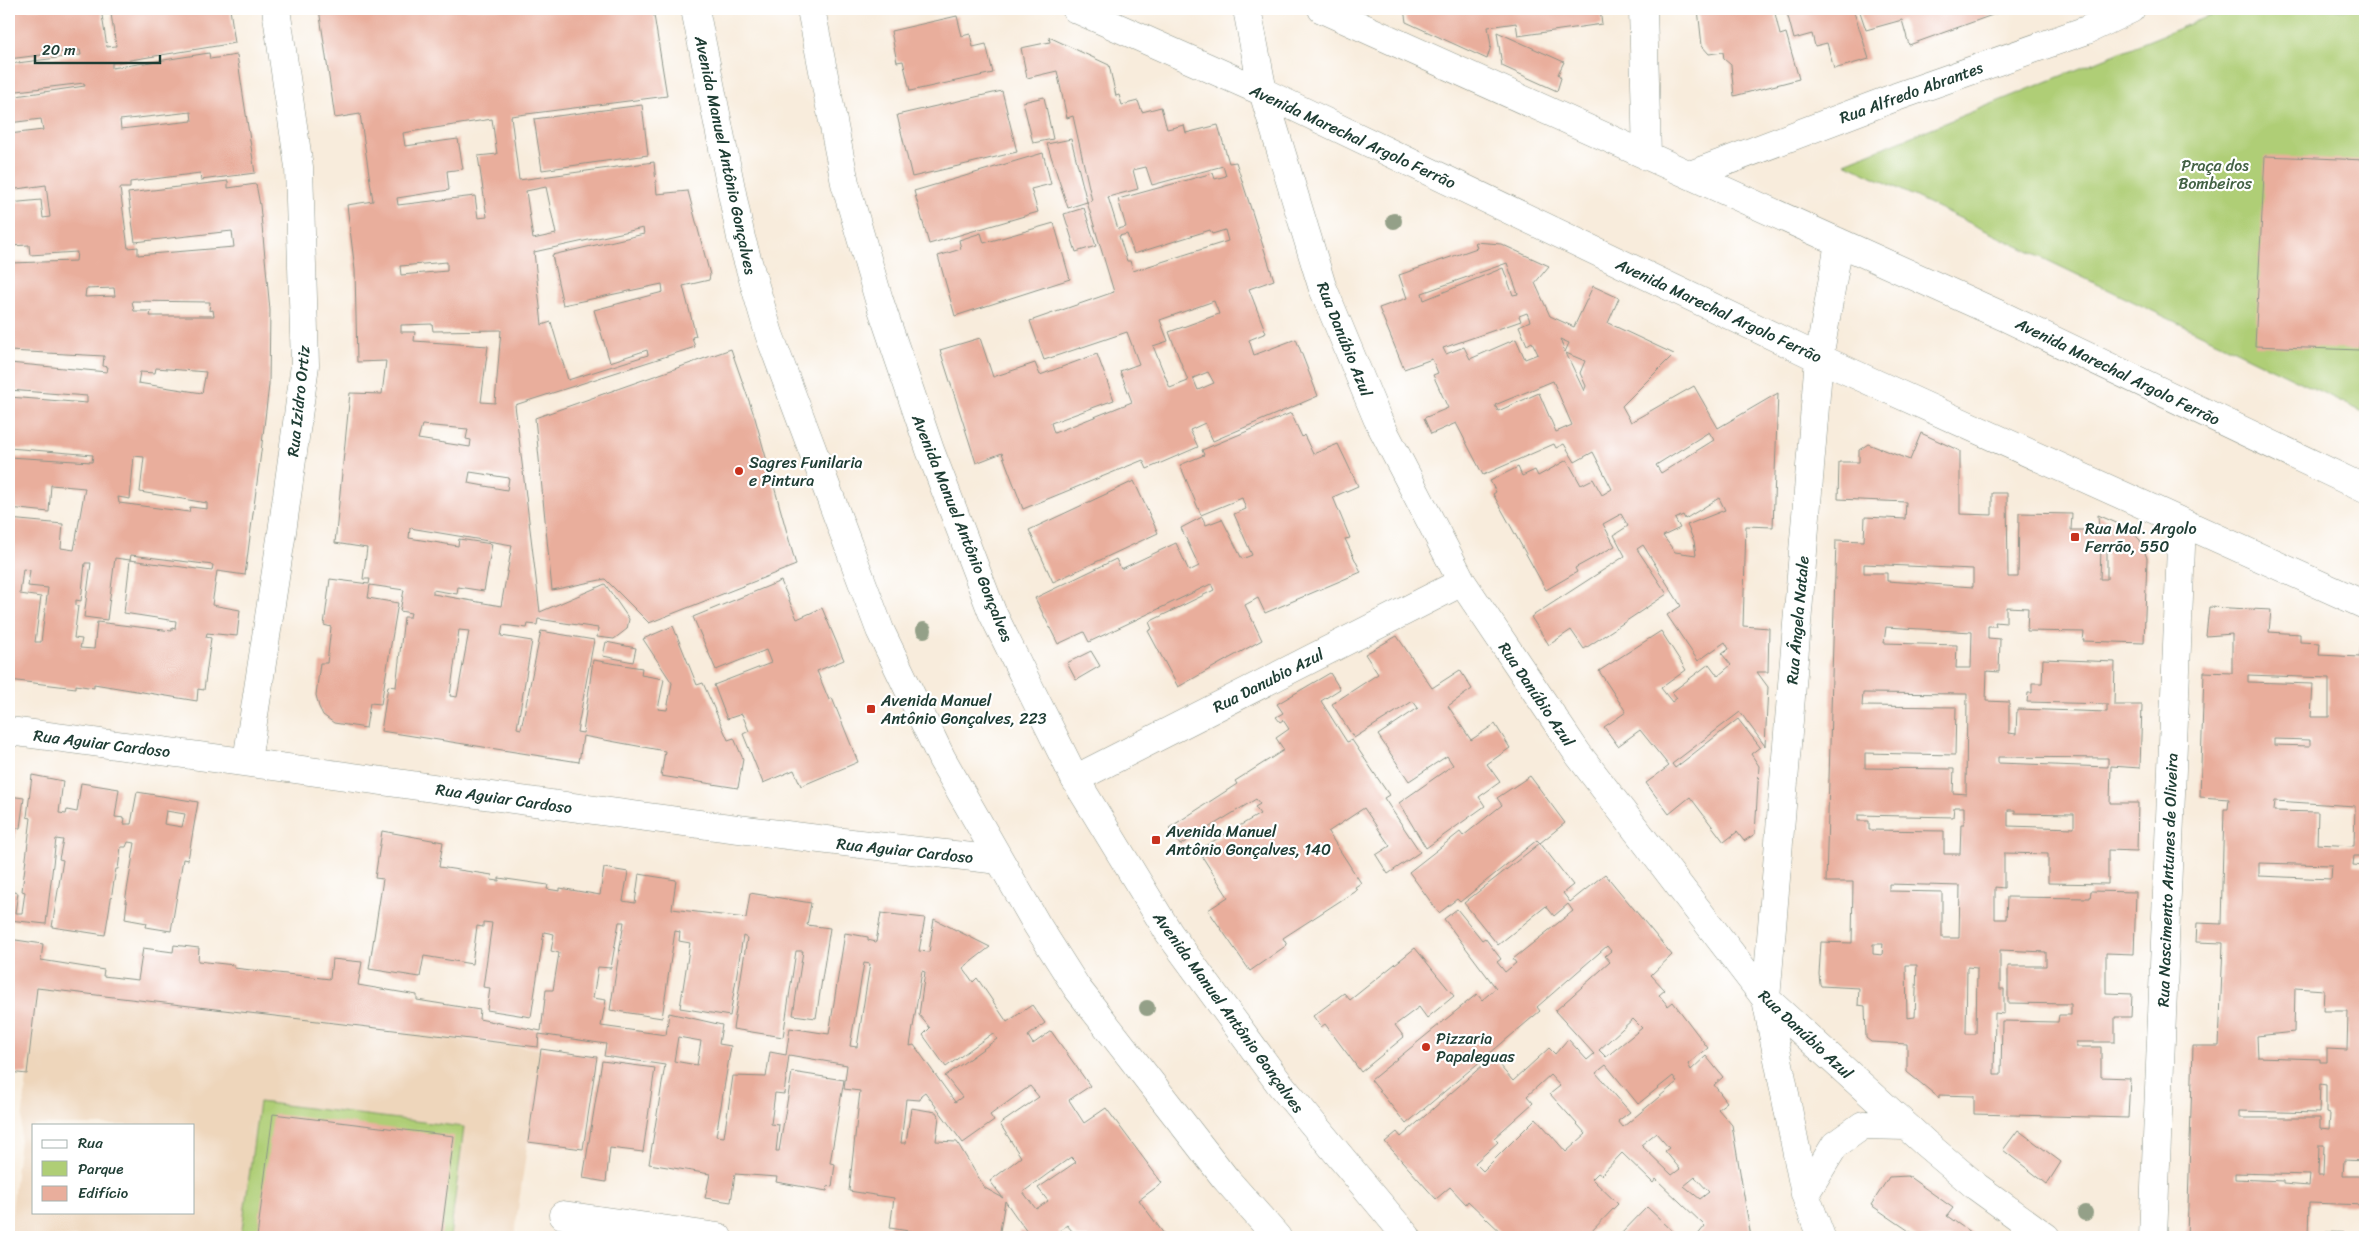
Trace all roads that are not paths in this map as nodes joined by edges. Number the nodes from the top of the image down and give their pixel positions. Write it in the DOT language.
graph roads {
  1 [pos="276,9"];
  2 [pos="695,9"];
  3 [pos="811,9"];
  4 [pos="1076,9"];
  5 [pos="1247,9"];
  6 [pos="1322,9"];
  7 [pos="1643,9"];
  8 [pos="2132,9"];
  9 [pos="1263,92"];
  10 [pos="1647,156"];
  11 [pos="1690,175"];
  12 [pos="1839,242"];
  13 [pos="1819,358"];
  14 [pos="2365,489"];
  15 [pos="2182,522"];
  16 [pos="1462,582"];
  17 [pos="2365,605"];
  18 [pos="9,731"];
  19 [pos="247,761"];
  20 [pos="1075,779"];
  21 [pos="999,860"];
  22 [pos="1766,999"];
  23 [pos="1906,1126"];
  24 [pos="1805,1194"];
  25 [pos="564,1215"];
  26 [pos="718,1237"];
  27 [pos="1277,1237"];
  28 [pos="1407,1237"];
  29 [pos="1821,1237"];
  30 [pos="2046,1237"];
  31 [pos="2153,1237"];
  1 -- 19 [label="street, Rua Izidro Ortiz"];
  2 -- 21 [label="street, Avenida Manuel Antônio Gonçalves"];
  3 -- 20 [label="street, Avenida Manuel Antônio Gonçalves"];
  4 -- 9 [label="street, Avenida Marechal Argolo Ferrão"];
  5 -- 9 [label="street, Rua Danúbio Azul"];
  6 -- 10 [label="street, Avenida Marechal Argolo Ferrão"];
  7 -- 10 [label="street"];
  8 -- 11 [label="street, Rua Alfredo Abrantes"];
  9 -- 13 [label="street, Avenida Marechal Argolo Ferrão"];
  9 -- 16 [label="street, Rua Danúbio Azul"];
  10 -- 11 [label="street, Avenida Marechal Argolo Ferrão"];
  11 -- 12 [label="street, Avenida Marechal Argolo Ferrão"];
  12 -- 13 [label="street, Rua Ângela Natale"];
  12 -- 14 [label="street, Avenida Marechal Argolo Ferrão"];
  13 -- 15 [label="street, Avenida Marechal Argolo Ferrão"];
  13 -- 22 [label="street, Rua Ângela Natale"];
  15 -- 17 [label="street, Avenida Marechal Argolo Ferrão"];
  15 -- 31 [label="street, Rua Nascimento Antunes de Oliveira"];
  16 -- 20 [label="street, Rua Danubio Azul"];
  16 -- 22 [label="street, Rua Danúbio Azul"];
  18 -- 19 [label="street, Rua Aguiar Cardoso"];
  19 -- 21 [label="street, Rua Aguiar Cardoso"];
  20 -- 28 [label="street, Avenida Manuel Antônio Gonçalves"];
  21 -- 27 [label="street, Avenida Manuel Antônio Gonçalves"];
  22 -- 23 [label="street, Rua Danúbio Azul"];
  22 -- 24 [label="street"];
  23 -- 24 [label="street"];
  23 -- 30 [label="street, Rua Danúbio Azul"];
  24 -- 29 [label="street"];
  25 -- 26 [label="street"];
}
